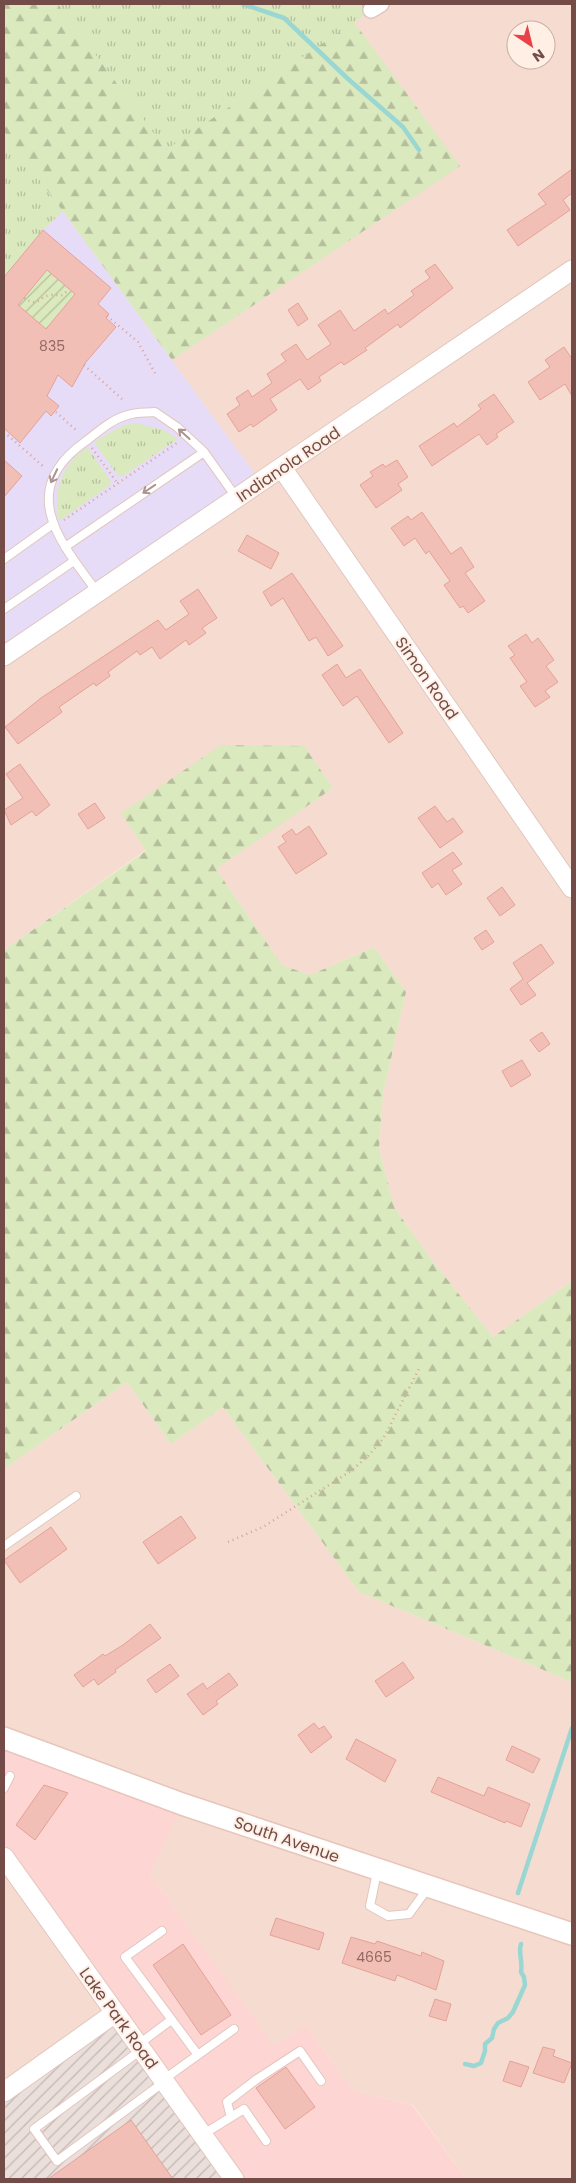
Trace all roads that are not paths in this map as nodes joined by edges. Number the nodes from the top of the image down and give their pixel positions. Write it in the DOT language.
graph roads {
  1 [pos="572,270"];
  2 [pos="204,452"];
  3 [pos="282,468"];
  4 [pos="237,498"];
  5 [pos="54,525"];
  6 [pos="65,547"];
  7 [pos="4,558"];
  8 [pos="74,561"];
  9 [pos="98,593"];
  10 [pos="4,609"];
  11 [pos="4,656"];
  12 [pos="572,888"];
  13 [pos="76,1496"];
  14 [pos="4,1546"];
  15 [pos="4,1738"];
  16 [pos="10,1776"];
  17 [pos="4,1788"];
  18 [pos="4,1857"];
  19 [pos="378,1870"];
  20 [pos="430,1887"];
  21 [pos="162,1930"];
  22 [pos="572,1934"];
  23 [pos="115,2013"];
  24 [pos="171,2020"];
  25 [pos="234,2029"];
  26 [pos="139,2047"];
  27 [pos="198,2055"];
  28 [pos="164,2081"];
  29 [pos="321,2082"];
  30 [pos="4,2092"];
  31 [pos="231,2117"];
  32 [pos="202,2135"];
  33 [pos="266,2140"];
  34 [pos="234,2179"];
  1 -- 3 [label="street, Indianola Road"];
  2 -- 4 [label="lane"];
  2 -- 5 [label="lane, one-way"];
  2 -- 6 [label="lane, one-way"];
  3 -- 4 [label="street, Indianola Road"];
  3 -- 12 [label="street, Simon Road"];
  4 -- 9 [label="street, Indianola Road"];
  5 -- 6 [label="lane"];
  5 -- 7 [label="lane"];
  6 -- 8 [label="lane"];
  8 -- 9 [label="lane"];
  8 -- 10 [label="lane"];
  9 -- 11 [label="street, Indianola Road"];
  13 -- 14 [label="lane"];
  15 -- 19 [label="main road, South Avenue"];
  16 -- 17 [label="lane"];
  18 -- 23 [label="street, Lake Park Road"];
  19 -- 20 [label="main road, South Avenue"];
  19 -- 20 [label="lane"];
  20 -- 22 [label="main road, South Avenue"];
  21 -- 24 [label="lane"];
  23 -- 26 [label="street, Lake Park Road"];
  23 -- 30 [label="street"];
  24 -- 26 [label="lane"];
  24 -- 27 [label="lane"];
  25 -- 27 [label="lane"];
  26 -- 28 [label="street, Lake Park Road"];
  26 -- 28 [label="lane"];
  27 -- 28 [label="lane"];
  28 -- 32 [label="street, Lake Park Road"];
  29 -- 31 [label="lane"];
  31 -- 32 [label="lane"];
  31 -- 33 [label="lane"];
  32 -- 34 [label="street, Lake Park Road"];
}
